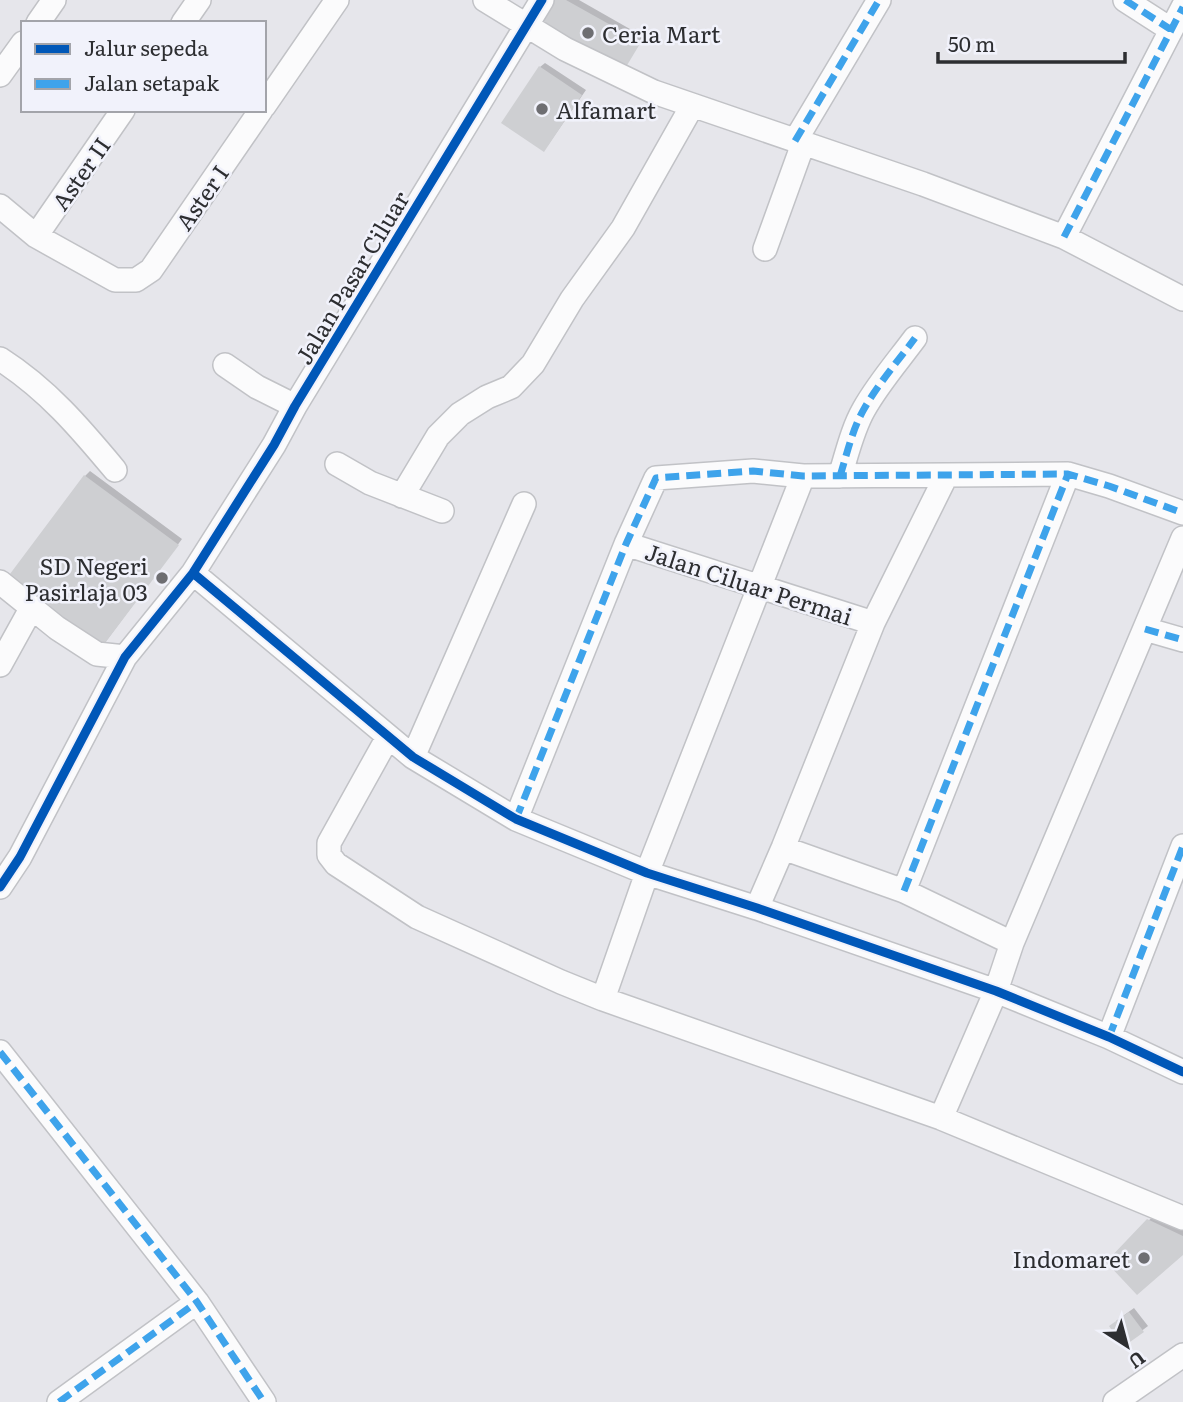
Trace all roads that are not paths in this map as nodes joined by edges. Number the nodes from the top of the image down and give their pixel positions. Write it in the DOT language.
graph roads {
  1 [pos="54,0"];
  2 [pos="199,0"];
  3 [pos="338,0"];
  4 [pos="485,0"];
  5 [pos="542,0"];
  6 [pos="879,0"];
  7 [pos="1125,0"];
  8 [pos="1183,7"];
  9 [pos="38,21"];
  10 [pos="184,21"];
  11 [pos="528,24"];
  12 [pos="1170,29"];
  13 [pos="21,46"];
  14 [pos="0,75"];
  15 [pos="266,103"];
  16 [pos="692,106"];
  17 [pos="122,112"];
  18 [pos="260,112"];
  19 [pos="799,143"];
  20 [pos="0,206"];
  21 [pos="36,236"];
  22 [pos="1064,237"];
  23 [pos="765,249"];
  24 [pos="1183,299"];
  25 [pos="915,338"];
  26 [pos="0,359"];
  27 [pos="225,365"];
  28 [pos="295,405"];
  29 [pos="337,464"];
  30 [pos="115,470"];
  31 [pos="1068,474"];
  32 [pos="803,476"];
  33 [pos="840,476"];
  34 [pos="946,476"];
  35 [pos="402,496"];
  36 [pos="524,504"];
  37 [pos="442,511"];
  38 [pos="1183,513"];
  39 [pos="1183,538"];
  40 [pos="626,544"];
  41 [pos="193,573"];
  42 [pos="0,582"];
  43 [pos="759,586"];
  44 [pos="32,607"];
  45 [pos="873,623"];
  46 [pos="1145,629"];
  47 [pos="1183,640"];
  48 [pos="125,657"];
  49 [pos="0,665"];
  50 [pos="388,737"];
  51 [pos="413,757"];
  52 [pos="516,819"];
  53 [pos="1183,846"];
  54 [pos="783,848"];
  55 [pos="648,873"];
  56 [pos="0,887"];
  57 [pos="904,891"];
  58 [pos="757,908"];
  59 [pos="1012,943"];
  60 [pos="996,990"];
  61 [pos="603,999"];
  62 [pos="1109,1037"];
  63 [pos="0,1052"];
  64 [pos="1183,1072"];
  65 [pos="941,1118"];
  66 [pos="1183,1218"];
  67 [pos="197,1302"];
  68 [pos="1183,1355"];
  69 [pos="59,1402"];
  70 [pos="264,1402"];
  71 [pos="1115,1402"];
  1 -- 9 [label="street"];
  2 -- 10 [label="street"];
  3 -- 15 [label="street"];
  4 -- 11 [label="street"];
  5 -- 11 [label="street, Jalan Pasar Ciluar"];
  6 -- 19 [label="street"];
  7 -- 12 [label="street"];
  8 -- 12 [label="street"];
  11 -- 16 [label="street"];
  11 -- 28 [label="street, Jalan Pasar Ciluar"];
  12 -- 22 [label="street"];
  13 -- 14 [label="street"];
  16 -- 19 [label="street"];
  16 -- 35 [label="street"];
  17 -- 21 [label="street, Aster II"];
  18 -- 21 [label="street, Aster I"];
  19 -- 22 [label="street"];
  19 -- 23 [label="street"];
  20 -- 21 [label="street"];
  22 -- 24 [label="street"];
  25 -- 33 [label="street"];
  26 -- 30 [label="street"];
  27 -- 28 [label="street"];
  28 -- 41 [label="street, Jalan Pasar Ciluar"];
  29 -- 35 [label="street"];
  31 -- 34 [label="street"];
  31 -- 38 [label="street"];
  31 -- 57 [label="street"];
  32 -- 33 [label="street"];
  32 -- 40 [label="street"];
  32 -- 43 [label="street"];
  33 -- 34 [label="street"];
  34 -- 45 [label="street"];
  35 -- 37 [label="street"];
  36 -- 51 [label="street"];
  39 -- 46 [label="street"];
  40 -- 43 [label="street, Jalan Ciluar Permai"];
  40 -- 52 [label="street"];
  41 -- 48 [label="street, Jalan Pasar Ciluar"];
  41 -- 50 [label="street"];
  42 -- 44 [label="street"];
  43 -- 45 [label="street, Jalan Ciluar Permai"];
  43 -- 55 [label="street"];
  44 -- 48 [label="street"];
  44 -- 49 [label="street"];
  45 -- 54 [label="street"];
  46 -- 47 [label="street"];
  46 -- 59 [label="street"];
  48 -- 56 [label="street, Jalan Pasar Ciluar"];
  50 -- 51 [label="street"];
  50 -- 61 [label="street"];
  51 -- 52 [label="street"];
  52 -- 55 [label="street"];
  53 -- 62 [label="street"];
  54 -- 57 [label="street"];
  54 -- 58 [label="street"];
  55 -- 58 [label="street"];
  55 -- 61 [label="street"];
  57 -- 59 [label="street"];
  58 -- 60 [label="street"];
  59 -- 60 [label="street"];
  60 -- 62 [label="street"];
  60 -- 65 [label="street"];
  61 -- 65 [label="street"];
  62 -- 64 [label="street"];
  63 -- 67 [label="street"];
  65 -- 66 [label="street"];
  67 -- 69 [label="street"];
  67 -- 70 [label="street"];
  68 -- 71 [label="street"];
}
